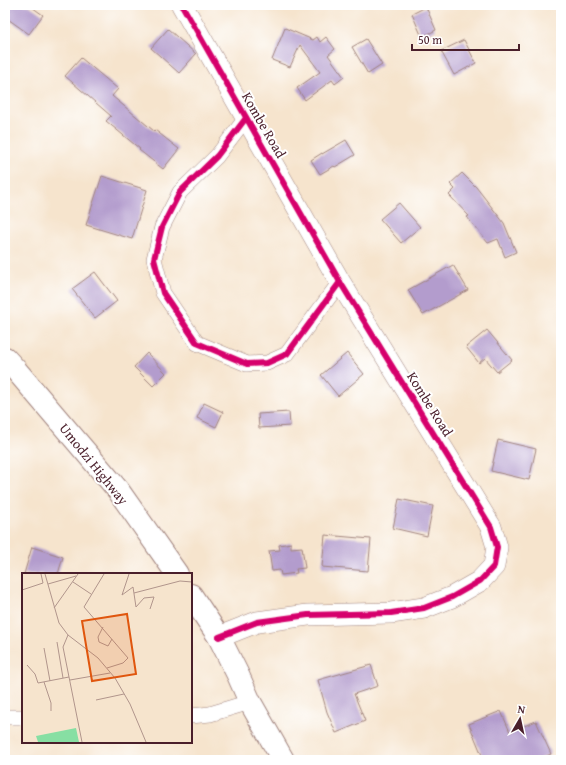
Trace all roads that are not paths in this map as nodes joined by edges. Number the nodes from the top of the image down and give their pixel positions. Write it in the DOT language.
graph roads {
  1 [pos="182,5"];
  2 [pos="246,118"];
  3 [pos="340,282"];
  4 [pos="5,358"];
  5 [pos="176,573"];
  6 [pos="192,596"];
  7 [pos="219,637"];
  8 [pos="250,702"];
  9 [pos="192,716"];
  10 [pos="5,717"];
  11 [pos="22,718"];
  12 [pos="283,760"];
  1 -- 2 [label="street, Kombe Road"];
  2 -- 3 [label="street, Kombe Road"];
  2 -- 3 [label="street"];
  3 -- 7 [label="street, Kombe Road"];
  4 -- 5 [label="highway, Umodzi Highway"];
  6 -- 7 [label="highway"];
  7 -- 8 [label="highway"];
  8 -- 9 [label="street"];
  8 -- 12 [label="highway"];
  10 -- 11 [label="street"];
}
